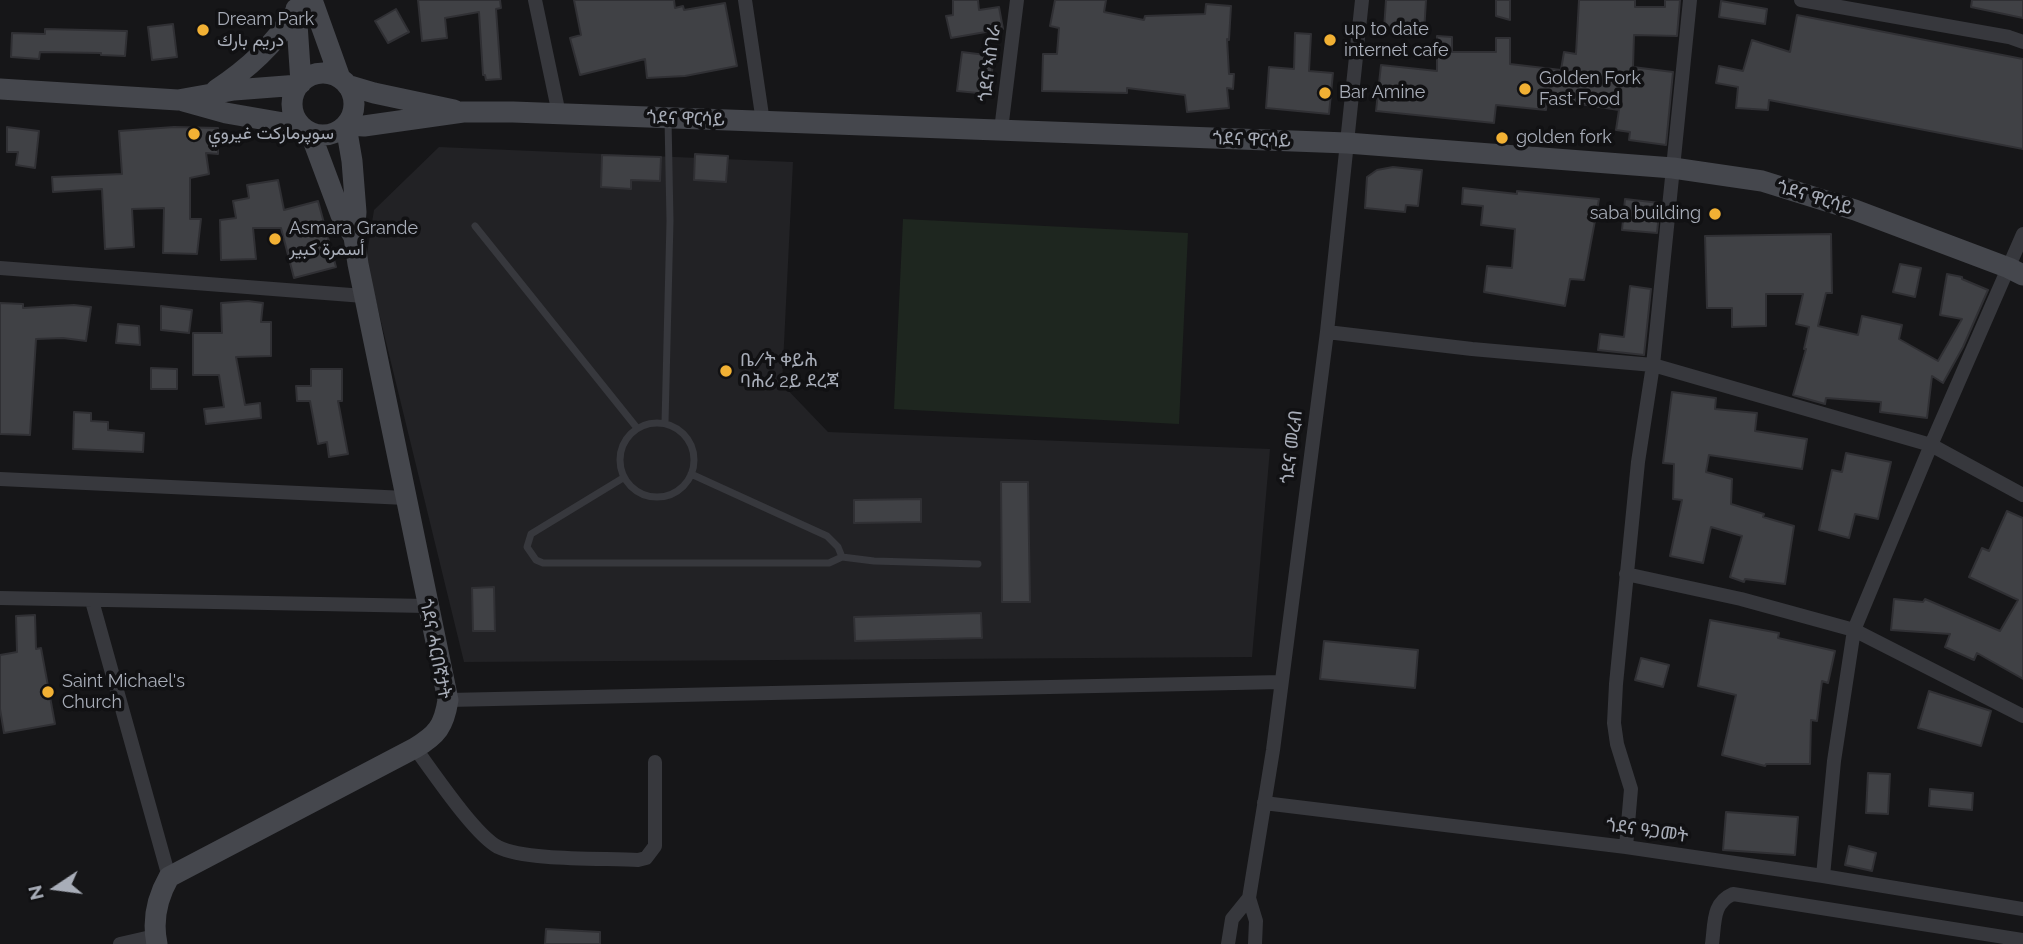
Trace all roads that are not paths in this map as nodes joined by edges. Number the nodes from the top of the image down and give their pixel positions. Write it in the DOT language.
graph roads {
  1 [pos="535,0"];
  2 [pos="745,0"];
  3 [pos="1017,0"];
  4 [pos="1362,0"];
  5 [pos="1690,0"];
  6 [pos="1801,0"];
  7 [pos="301,4"];
  8 [pos="2023,41"];
  9 [pos="344,81"];
  10 [pos="300,84"];
  11 [pos="0,89"];
  12 [pos="212,94"];
  13 [pos="177,100"];
  14 [pos="463,113"];
  15 [pos="559,114"];
  16 [pos="668,118"];
  17 [pos="763,122"];
  18 [pos="346,125"];
  19 [pos="306,129"];
  20 [pos="1001,130"];
  21 [pos="1347,144"];
  22 [pos="1673,168"];
  23 [pos="475,226"];
  24 [pos="2023,234"];
  25 [pos="354,237"];
  26 [pos="0,268"];
  27 [pos="2016,271"];
  28 [pos="364,296"];
  29 [pos="1327,332"];
  30 [pos="1653,365"];
  31 [pos="665,423"];
  32 [pos="637,428"];
  33 [pos="1931,445"];
  34 [pos="691,474"];
  35 [pos="623,478"];
  36 [pos="0,479"];
  37 [pos="2023,495"];
  38 [pos="406,498"];
  39 [pos="842,557"];
  40 [pos="978,564"];
  41 [pos="1626,573"];
  42 [pos="0,598"];
  43 [pos="92,601"];
  44 [pos="427,606"];
  45 [pos="1854,630"];
  46 [pos="1281,682"];
  47 [pos="448,700"];
  48 [pos="2023,716"];
  49 [pos="415,748"];
  50 [pos="655,762"];
  51 [pos="1264,803"];
  52 [pos="1626,848"];
  53 [pos="1823,876"];
  54 [pos="169,877"];
  55 [pos="1250,898"];
  56 [pos="2023,909"];
  57 [pos="156,940"];
  58 [pos="2023,940"];
  59 [pos="120,944"];
  60 [pos="1228,944"];
  61 [pos="1255,944"];
  62 [pos="1712,944"];
  1 -- 15 [label="street"];
  2 -- 17 [label="street"];
  3 -- 20 [label="street, ጎደና ኣስገራ"];
  4 -- 21 [label="street, ጎደና መረብ"];
  5 -- 22 [label="street"];
  6 -- 8 [label="street"];
  7 -- 9 [label="main road"];
  7 -- 10 [label="main road"];
  7 -- 12 [label="main road"];
  9 -- 10 [label="main road"];
  9 -- 14 [label="main road, ጎደና ዋርሳይ"];
  9 -- 18 [label="main road"];
  10 -- 12 [label="main road"];
  10 -- 19 [label="main road"];
  11 -- 13 [label="main road"];
  12 -- 13 [label="main road"];
  13 -- 19 [label="main road"];
  14 -- 15 [label="main road, ጎደና ዋርሳይ"];
  14 -- 18 [label="main road, ጎደና ዋርሳይ"];
  15 -- 16 [label="main road, ጎደና ዋርሳይ"];
  16 -- 17 [label="main road, ጎደና ዋርሳይ"];
  16 -- 31 [label="lane"];
  17 -- 20 [label="main road, ጎደና ዋርሳይ"];
  18 -- 19 [label="main road"];
  18 -- 25 [label="main road"];
  19 -- 25 [label="main road"];
  20 -- 21 [label="main road, ጎደና ዋርሳይ"];
  21 -- 22 [label="main road, ጎደና ዋርሳይ"];
  21 -- 29 [label="street, ጎደና መረብ"];
  22 -- 27 [label="main road, ጎደና ዋርሳይ"];
  22 -- 30 [label="street"];
  23 -- 32 [label="lane"];
  24 -- 27 [label="street"];
  25 -- 28 [label="main road, ጎደና ሓርበኛታት"];
  26 -- 28 [label="street"];
  27 -- 33 [label="street"];
  28 -- 38 [label="main road, ጎደና ሓርበኛታት"];
  29 -- 30 [label="street"];
  29 -- 46 [label="street, ጎደና መረብ"];
  30 -- 33 [label="street"];
  30 -- 41 [label="street"];
  31 -- 32 [label="lane"];
  31 -- 34 [label="lane"];
  32 -- 35 [label="lane"];
  33 -- 37 [label="street"];
  33 -- 45 [label="street"];
  34 -- 35 [label="lane"];
  34 -- 39 [label="lane"];
  35 -- 39 [label="lane"];
  36 -- 38 [label="street"];
  38 -- 44 [label="main road, ጎደና ሓርበኛታት"];
  39 -- 40 [label="lane"];
  41 -- 45 [label="street"];
  41 -- 52 [label="street"];
  42 -- 43 [label="street"];
  43 -- 44 [label="street"];
  43 -- 54 [label="street"];
  44 -- 47 [label="main road, ጎደና ሓርበኛታት"];
  45 -- 48 [label="street"];
  45 -- 53 [label="street"];
  46 -- 47 [label="street"];
  46 -- 51 [label="street, ጎደና መረብ"];
  47 -- 49 [label="main road, ጎደና ሓርበኛታት"];
  49 -- 50 [label="street"];
  49 -- 54 [label="main road, ጎደና ሓርበኛታት"];
  51 -- 52 [label="street, ጎደና ዓጋመት"];
  51 -- 55 [label="street, ጎደና መረብ"];
  52 -- 53 [label="street, ጎደና ዓጋመት"];
  53 -- 56 [label="street, ጎደና ዓጋመት"];
  54 -- 57 [label="main road"];
  55 -- 60 [label="street, ጎደና መረብ"];
  55 -- 61 [label="street, ጎደና መረብ"];
  57 -- 59 [label="street"];
  58 -- 62 [label="street"];
}
